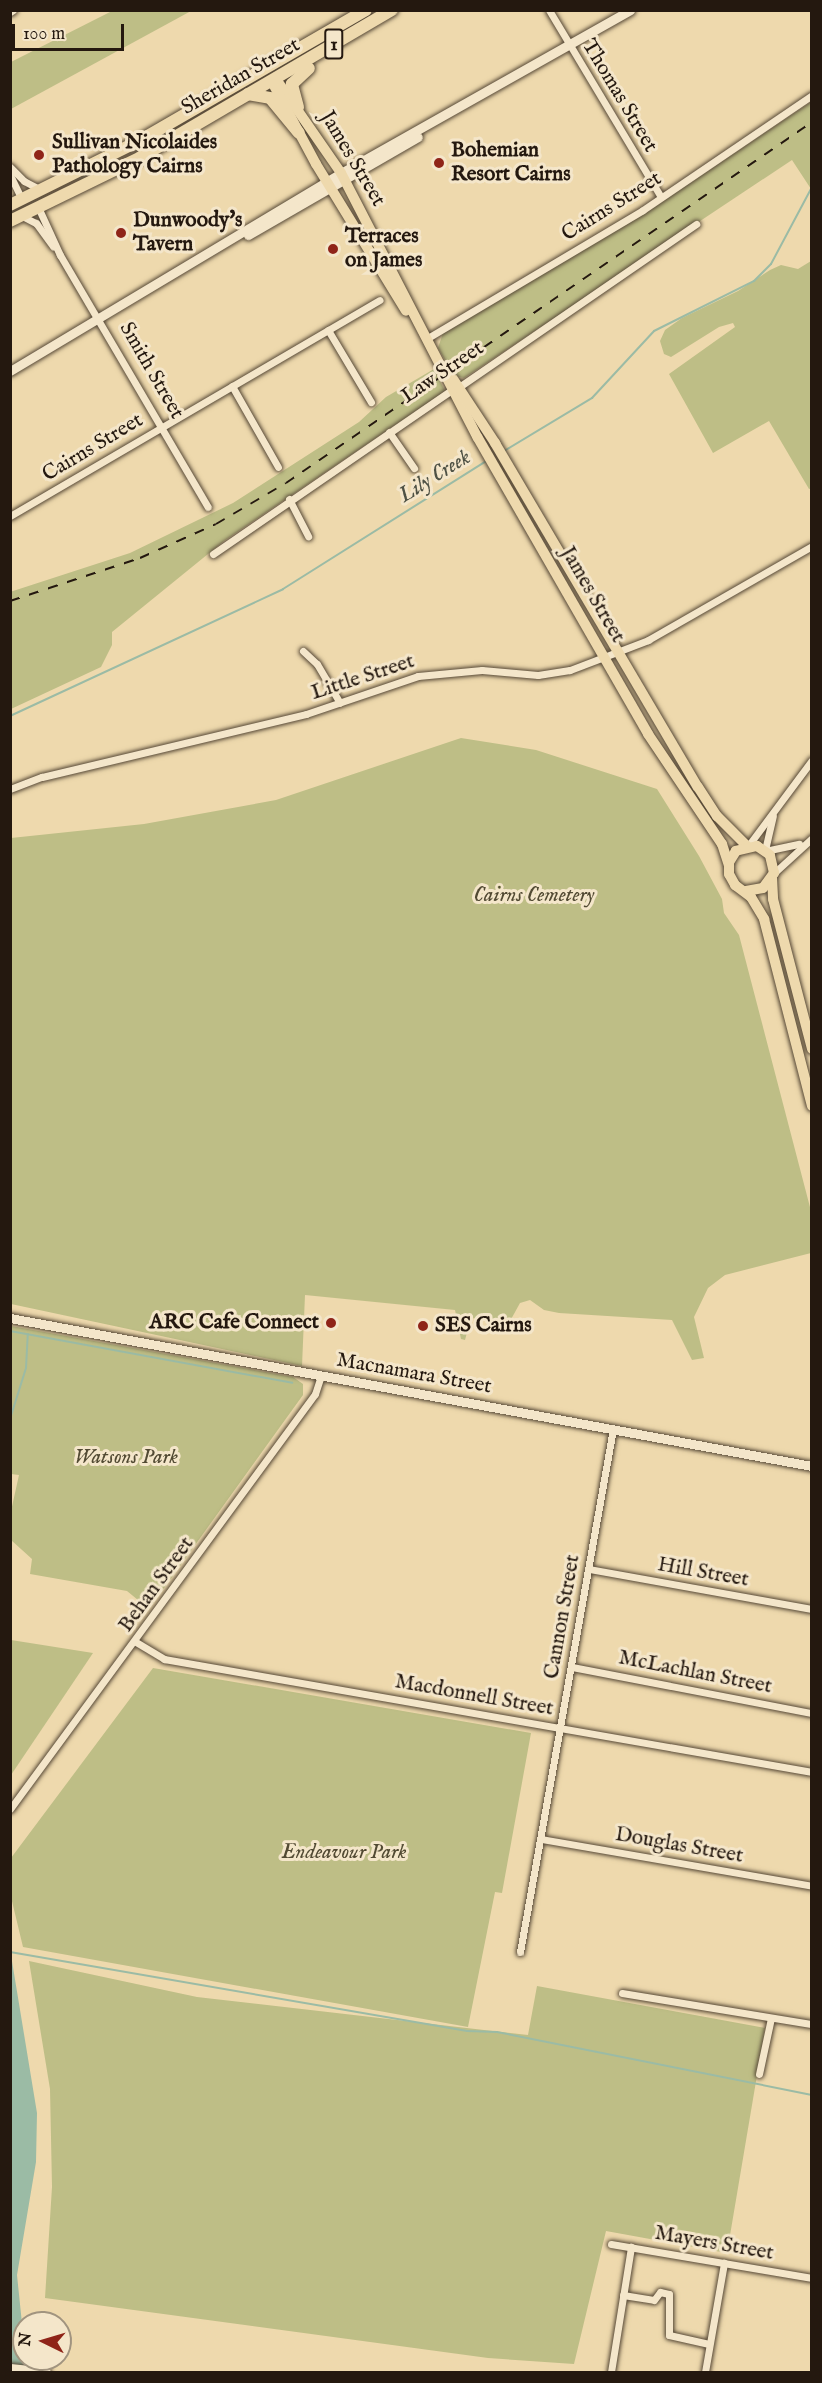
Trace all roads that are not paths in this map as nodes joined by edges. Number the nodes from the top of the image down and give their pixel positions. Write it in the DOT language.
graph roads {
  1 [pos="366,10"];
  2 [pos="393,10"];
  3 [pos="549,10"];
  4 [pos="630,10"];
  5 [pos="570,46"];
  6 [pos="267,68"];
  7 [pos="274,80"];
  8 [pos="248,94"];
  9 [pos="812,95"];
  10 [pos="298,107"];
  11 [pos="299,133"];
  12 [pos="10,167"];
  13 [pos="10,175"];
  14 [pos="343,177"];
  15 [pos="329,185"];
  16 [pos="661,197"];
  17 [pos="27,198"];
  18 [pos="25,214"];
  19 [pos="696,224"];
  20 [pos="60,255"];
  21 [pos="379,300"];
  22 [pos="98,319"];
  23 [pos="419,328"];
  24 [pos="328,330"];
  25 [pos="426,339"];
  26 [pos="10,371"];
  27 [pos="232,386"];
  28 [pos="456,388"];
  29 [pos="371,402"];
  30 [pos="161,427"];
  31 [pos="389,432"];
  32 [pos="278,467"];
  33 [pos="414,468"];
  34 [pos="289,499"];
  35 [pos="208,507"];
  36 [pos="10,516"];
  37 [pos="308,536"];
  38 [pos="812,546"];
  39 [pos="213,554"];
  40 [pos="303,651"];
  41 [pos="620,653"];
  42 [pos="606,657"];
  43 [pos="340,703"];
  44 [pos="812,760"];
  45 [pos="10,789"];
  46 [pos="775,811"];
  47 [pos="809,839"];
  48 [pos="747,846"];
  49 [pos="765,851"];
  50 [pos="729,866"];
  51 [pos="773,875"];
  52 [pos="746,891"];
  53 [pos="812,1049"];
  54 [pos="809,1086"];
  55 [pos="812,1106"];
  56 [pos="10,1318"];
  57 [pos="321,1375"];
  58 [pos="613,1429"];
  59 [pos="812,1466"];
  60 [pos="589,1569"];
  61 [pos="812,1609"];
  62 [pos="136,1642"];
  63 [pos="572,1666"];
  64 [pos="812,1713"];
  65 [pos="561,1727"];
  66 [pos="812,1772"];
  67 [pos="10,1809"];
  68 [pos="541,1839"];
  69 [pos="812,1886"];
  70 [pos="520,1952"];
  71 [pos="622,1993"];
  72 [pos="771,2018"];
  73 [pos="812,2024"];
  74 [pos="759,2074"];
  75 [pos="611,2244"];
  76 [pos="632,2247"];
  77 [pos="724,2263"];
  78 [pos="812,2278"];
  79 [pos="623,2295"];
  80 [pos="709,2344"];
  81 [pos="611,2373"];
  82 [pos="705,2373"];
  1 -- 6 [label="highway, Sheridan Street / 1"];
  2 -- 7 [label="highway, Sheridan Street / 1"];
  2 -- 10 [label="highway"];
  3 -- 5 [label="street, Thomas Street"];
  4 -- 5 [label="street"];
  5 -- 14 [label="street"];
  5 -- 16 [label="street, Thomas Street"];
  6 -- 7 [label="highway"];
  6 -- 17 [label="highway, Sheridan Street / 1"];
  7 -- 8 [label="highway, Sheridan Street / 1"];
  7 -- 10 [label="main road, James Street"];
  7 -- 11 [label="main road, James Street"];
  8 -- 11 [label="highway"];
  8 -- 18 [label="highway, Sheridan Street / 1"];
  9 -- 16 [label="street, Cairns Street"];
  10 -- 14 [label="main road, James Street"];
  11 -- 15 [label="main road, James Street"];
  12 -- 17 [label="street"];
  13 -- 17 [label="street, Smith Street"];
  14 -- 15 [label="street"];
  14 -- 23 [label="main road, James Street"];
  15 -- 22 [label="street"];
  15 -- 23 [label="main road, James Street"];
  16 -- 25 [label="street, Cairns Street"];
  17 -- 18 [label="highway, Smith Street"];
  18 -- 20 [label="street, Smith Street"];
  18 -- 20 [label="street, Smith Street"];
  19 -- 28 [label="street, Law Street"];
  20 -- 22 [label="street, Smith Street"];
  21 -- 24 [label="street, Cairns Street"];
  22 -- 26 [label="street"];
  22 -- 30 [label="street, Smith Street"];
  23 -- 25 [label="main road, James Street"];
  24 -- 27 [label="street, Cairns Street"];
  24 -- 29 [label="street"];
  25 -- 28 [label="main road, James Street"];
  27 -- 30 [label="street, Cairns Street"];
  27 -- 32 [label="street"];
  28 -- 31 [label="street, Law Street"];
  28 -- 41 [label="main road, James Street"];
  28 -- 42 [label="main road, James Street"];
  30 -- 35 [label="street, Smith Street"];
  30 -- 36 [label="street, Cairns Street"];
  31 -- 33 [label="street"];
  31 -- 34 [label="street, Law Street"];
  34 -- 37 [label="street"];
  34 -- 39 [label="street, Law Street"];
  38 -- 41 [label="street, Little Street"];
  40 -- 43 [label="street"];
  41 -- 42 [label="street, Little Street"];
  41 -- 48 [label="main road, James Street"];
  42 -- 43 [label="street, Little Street"];
  42 -- 50 [label="main road, James Street"];
  43 -- 45 [label="street, Little Street"];
  44 -- 46 [label="street"];
  46 -- 48 [label="street"];
  46 -- 49 [label="street"];
  47 -- 49 [label="street"];
  47 -- 51 [label="street"];
  48 -- 49 [label="main road"];
  48 -- 50 [label="main road"];
  49 -- 51 [label="main road"];
  50 -- 52 [label="main road"];
  51 -- 52 [label="main road"];
  51 -- 53 [label="main road"];
  52 -- 54 [label="main road"];
  54 -- 55 [label="main road"];
  56 -- 57 [label="street, Macnamara Street"];
  57 -- 58 [label="street, Macnamara Street"];
  57 -- 62 [label="street, Behan Street"];
  58 -- 59 [label="street, Macnamara Street"];
  58 -- 60 [label="street, Cannon Street"];
  60 -- 61 [label="street, Hill Street"];
  60 -- 63 [label="street, Cannon Street"];
  62 -- 65 [label="street, Macdonnell Street"];
  62 -- 67 [label="street, Behan Street"];
  63 -- 64 [label="street, McLachlan Street"];
  63 -- 65 [label="street, Cannon Street"];
  65 -- 66 [label="street, Macdonnell Street"];
  65 -- 68 [label="street, Cannon Street"];
  68 -- 69 [label="street, Douglas Street"];
  68 -- 70 [label="street, Cannon Street"];
  71 -- 72 [label="street"];
  72 -- 73 [label="street"];
  72 -- 74 [label="street"];
  75 -- 76 [label="street, Mayers Street"];
  76 -- 77 [label="street, Mayers Street"];
  76 -- 79 [label="street"];
  77 -- 78 [label="street, Mayers Street"];
  77 -- 80 [label="street"];
  79 -- 80 [label="street"];
  79 -- 81 [label="street"];
  80 -- 82 [label="street"];
}
